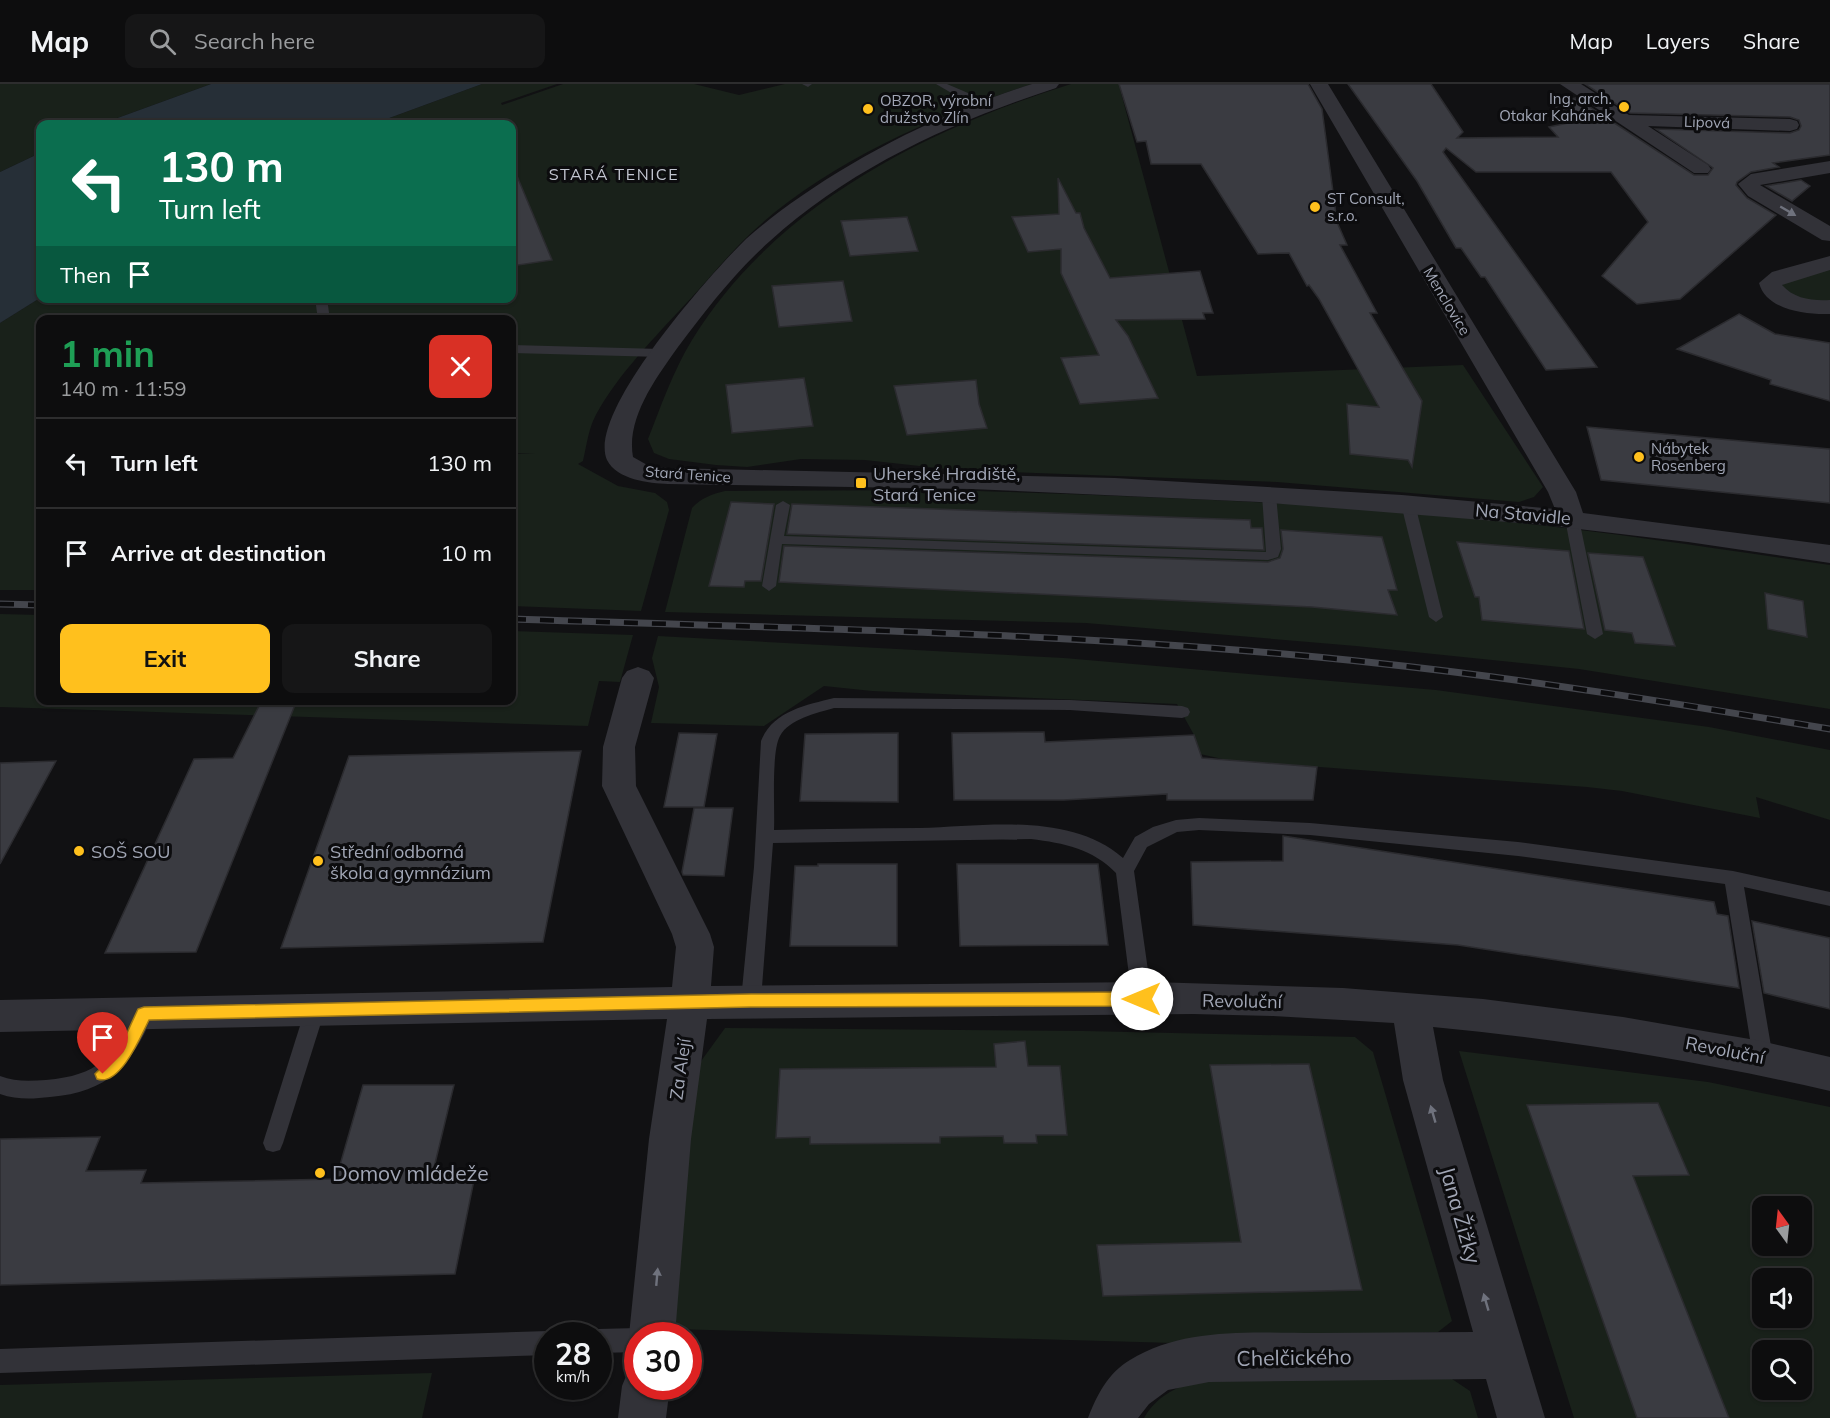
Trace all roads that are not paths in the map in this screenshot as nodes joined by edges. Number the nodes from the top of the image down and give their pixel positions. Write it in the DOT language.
graph roads {
  1 [pos="940,84"];
  2 [pos="1050,84"];
  3 [pos="1319,84"];
  4 [pos="1569,84"];
  5 [pos="991,105"];
  6 [pos="1624,120"];
  7 [pos="1790,125"];
  8 [pos="1830,167"];
  9 [pos="1701,170"];
  10 [pos="1830,235"];
  11 [pos="1830,263"];
  12 [pos="1830,307"];
  13 [pos="516,349"];
  14 [pos="661,353"];
  15 [pos="1215,492"];
  16 [pos="1269,495"];
  17 [pos="1408,504"];
  18 [pos="783,505"];
  19 [pos="1572,519"];
  20 [pos="776,540"];
  21 [pos="1830,554"];
  22 [pos="769,586"];
  23 [pos="1437,617"];
  24 [pos="1595,634"];
  25 [pos="638,678"];
  26 [pos="1182,712"];
  27 [pos="766,837"];
  28 [pos="1125,871"];
  29 [pos="1733,878"];
  30 [pos="1830,899"];
  31 [pos="1142,999"];
  32 [pos="751,1000"];
  33 [pos="688,1003"];
  34 [pos="315,1010"];
  35 [pos="1412,1010"];
  36 [pos="144,1013"];
  37 [pos="2,1020"];
  38 [pos="1763,1058"];
  39 [pos="1830,1074"];
  40 [pos="0,1085"];
  41 [pos="273,1143"];
  42 [pos="653,1322"];
  43 [pos="534,1343"];
  44 [pos="1501,1355"];
  45 [pos="0,1361"];
  46 [pos="644,1400"];
  47 [pos="642,1418"];
  48 [pos="1112,1418"];
  49 [pos="1521,1418"];
  1 -- 5 [label="lane"];
  2 -- 5 [label="street, Stará Tenice"];
  3 -- 19 [label="street, Menclovice"];
  4 -- 6 [label="street, Lipová"];
  5 -- 14 [label="street, Stará Tenice"];
  6 -- 7 [label="street, Lipová"];
  6 -- 9 [label="street, Lipová"];
  8 -- 10 [label="street, one-way"];
  11 -- 12 [label="street"];
  13 -- 14 [label="lane"];
  14 -- 15 [label="street, Stará Tenice"];
  15 -- 16 [label="street, Na Stavidle"];
  16 -- 17 [label="street, Na Stavidle"];
  16 -- 20 [label="lane"];
  17 -- 19 [label="street, Na Stavidle"];
  17 -- 23 [label="lane"];
  18 -- 20 [label="lane"];
  19 -- 21 [label="street, Na Stavidle"];
  19 -- 24 [label="lane"];
  20 -- 22 [label="lane"];
  25 -- 33 [label="street, Za Alejí"];
  26 -- 27 [label="lane"];
  27 -- 28 [label="lane"];
  27 -- 32 [label="lane"];
  28 -- 29 [label="lane"];
  28 -- 31 [label="lane"];
  29 -- 30 [label="lane"];
  29 -- 38 [label="lane"];
  31 -- 32 [label="street, Revoluční"];
  31 -- 35 [label="street, Revoluční"];
  32 -- 33 [label="street, Revoluční"];
  33 -- 34 [label="street, Revoluční"];
  42 -- 33 [label="street, Za Alejí, one-way"];
  34 -- 36 [label="street, Revoluční"];
  34 -- 41 [label="lane"];
  35 -- 38 [label="street, Revoluční"];
  44 -- 35 [label="street, Jana Žižky, one-way"];
  36 -- 37 [label="street, Revoluční"];
  36 -- 40 [label="lane"];
  38 -- 39 [label="street, Revoluční"];
  43 -- 45 [label="lane"];
  44 -- 48 [label="street, Chelčického"];
  44 -- 49 [label="street, Jana Žižky"];
  46 -- 47 [label="street"];
}
